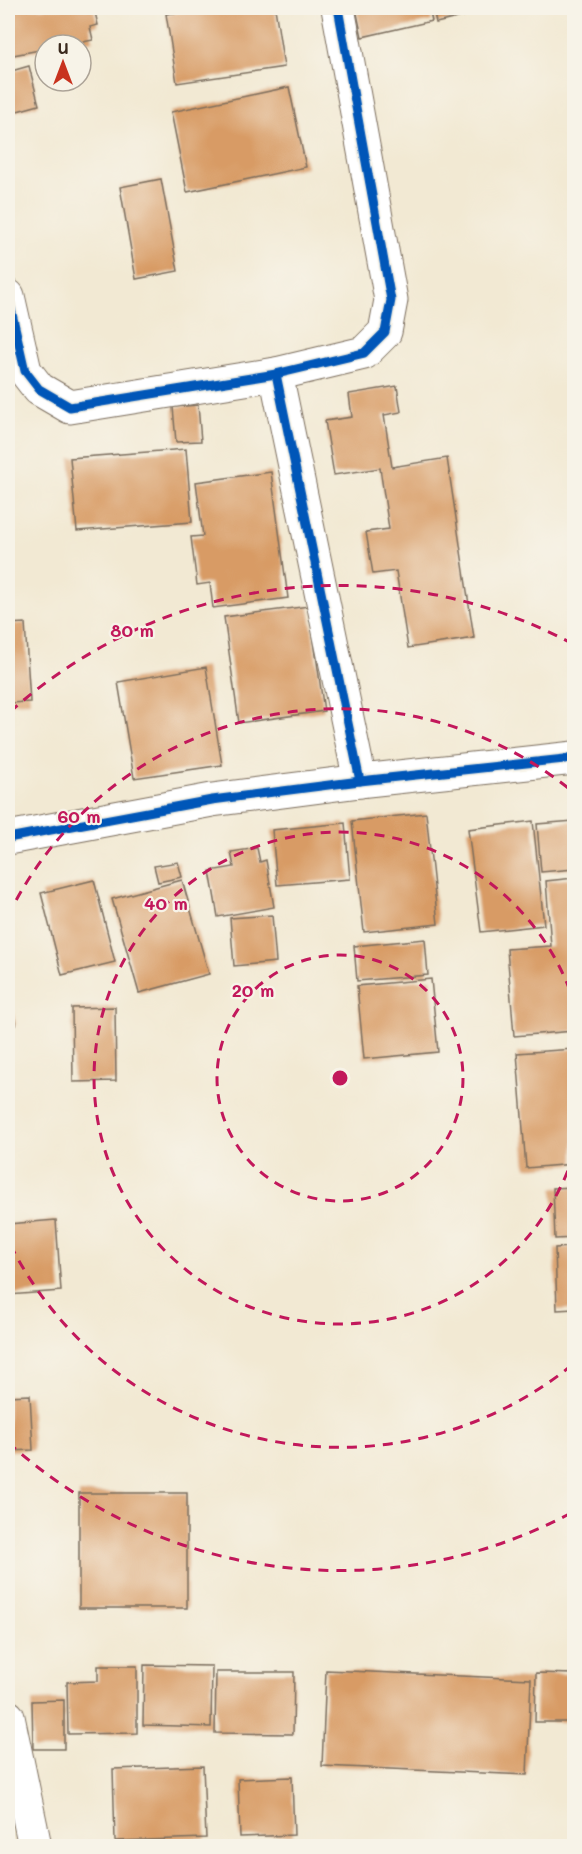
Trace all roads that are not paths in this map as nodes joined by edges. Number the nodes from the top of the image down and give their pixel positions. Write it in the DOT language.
graph roads {
  1 [pos="338,8"];
  2 [pos="8,296"];
  3 [pos="276,374"];
  4 [pos="574,758"];
  5 [pos="360,780"];
  6 [pos="8,838"];
  7 [pos="8,1718"];
  8 [pos="35,1846"];
  1 -- 3 [label="street"];
  2 -- 3 [label="street"];
  3 -- 5 [label="street"];
  4 -- 5 [label="street"];
  5 -- 6 [label="street"];
  7 -- 8 [label="street"];
}
